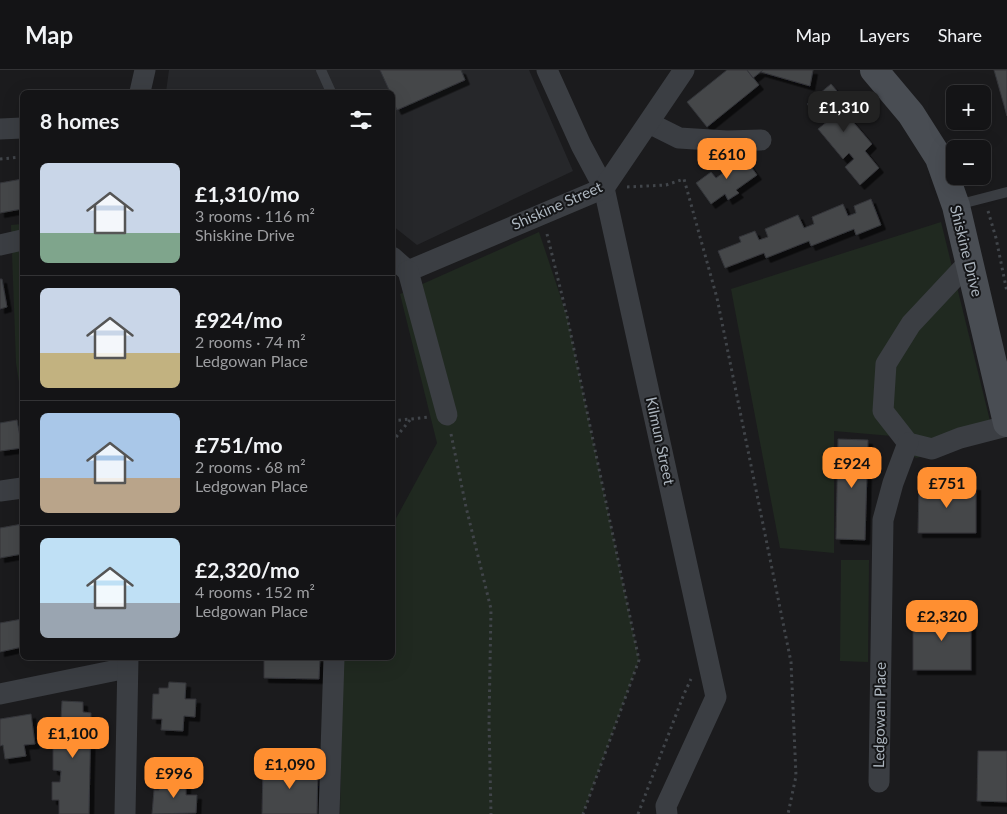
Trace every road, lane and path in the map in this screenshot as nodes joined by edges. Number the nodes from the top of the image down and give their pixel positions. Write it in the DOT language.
graph roads {
  1 [pos="145,70"];
  2 [pos="320,70"];
  3 [pos="548,70"];
  4 [pos="684,70"];
  5 [pos="874,70"];
  6 [pos="140,90"];
  7 [pos="330,90"];
  8 [pos="649,123"];
  9 [pos="0,128"];
  10 [pos="20,128"];
  11 [pos="760,140"];
  12 [pos="20,156"];
  13 [pos="0,159"];
  14 [pos="604,188"];
  15 [pos="1007,192"];
  16 [pos="985,198"];
  17 [pos="956,206"];
  18 [pos="542,214"];
  19 [pos="20,240"];
  20 [pos="0,245"];
  21 [pos="395,260"];
  22 [pos="969,262"];
  23 [pos="408,271"];
  24 [pos="1007,292"];
  25 [pos="447,415"];
  26 [pos="410,419"];
  27 [pos="395,422"];
  28 [pos="1007,424"];
  29 [pos="395,438"];
  30 [pos="908,443"];
  31 [pos="20,488"];
  32 [pos="0,491"];
  33 [pos="705,649"];
  34 [pos="334,660"];
  35 [pos="127,663"];
  36 [pos="0,694"];
  37 [pos="879,782"];
  38 [pos="125,814"];
  39 [pos="329,814"];
  40 [pos="491,814"];
  41 [pos="583,814"];
  42 [pos="638,814"];
  43 [pos="667,814"];
  44 [pos="788,814"];
  1 -- 6 [label="street"];
  2 -- 7 [label="lane"];
  3 -- 14 [label="street, Kilmun Street"];
  4 -- 8 [label="street, Shiskine Street"];
  5 -- 17 [label="street, Shiskine Drive"];
  8 -- 11 [label="street"];
  8 -- 14 [label="street, Shiskine Street"];
  9 -- 10 [label="street"];
  12 -- 13 [label="path"];
  14 -- 18 [label="street, Shiskine Street"];
  14 -- 33 [label="street, Kilmun Street"];
  14 -- 44 [label="path"];
  15 -- 16 [label="lane"];
  16 -- 17 [label="lane"];
  16 -- 24 [label="path"];
  17 -- 22 [label="street, Shiskine Drive"];
  18 -- 23 [label="street, Shiskine Street"];
  18 -- 41 [label="path"];
  19 -- 20 [label="street"];
  21 -- 23 [label="street"];
  22 -- 28 [label="street, Shiskine Drive"];
  22 -- 30 [label="street"];
  23 -- 25 [label="street"];
  25 -- 26 [label="path"];
  25 -- 40 [label="path"];
  26 -- 27 [label="path"];
  26 -- 29 [label="path"];
  28 -- 30 [label="street"];
  30 -- 37 [label="street, Ledgowan Place"];
  31 -- 32 [label="street"];
  33 -- 42 [label="path"];
  33 -- 43 [label="street, Kilmun Street"];
  34 -- 39 [label="street"];
  35 -- 36 [label="street"];
  35 -- 38 [label="street"];
}
